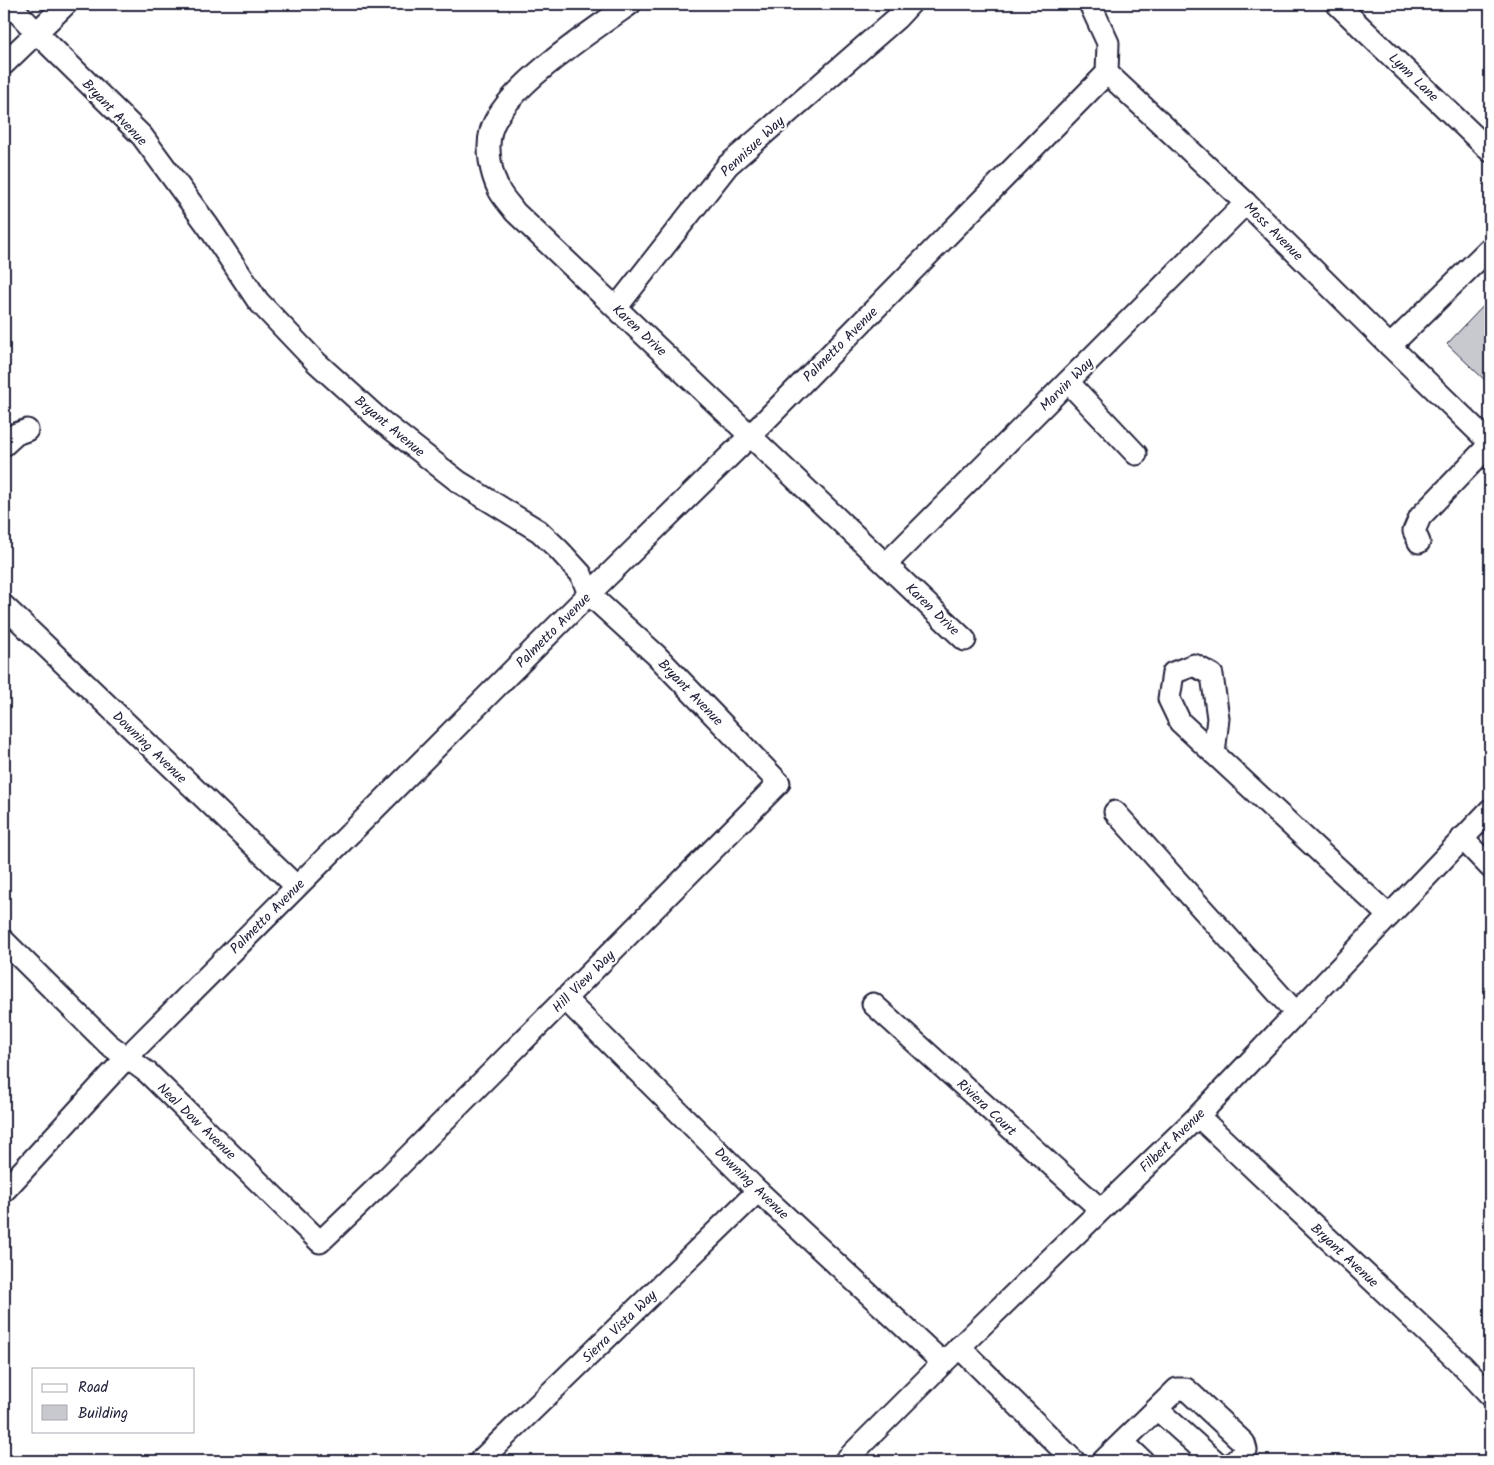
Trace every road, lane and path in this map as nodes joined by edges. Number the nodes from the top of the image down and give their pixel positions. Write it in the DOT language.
graph roads {
  1 [pos="11,4"];
  2 [pos="66,4"];
  3 [pos="630,4"];
  4 [pos="910,4"];
  5 [pos="1090,4"];
  6 [pos="1337,4"];
  7 [pos="36,33"];
  8 [pos="4,64"];
  9 [pos="1107,72"];
  10 [pos="1490,151"];
  11 [pos="1246,203"];
  12 [pos="1490,248"];
  13 [pos="616,308"];
  14 [pos="1390,346"];
  15 [pos="1068,382"];
  16 [pos="27,430"];
  17 [pos="751,435"];
  18 [pos="1490,444"];
  19 [pos="4,445"];
  20 [pos="1136,454"];
  21 [pos="1419,542"];
  22 [pos="886,564"];
  23 [pos="588,594"];
  24 [pos="4,606"];
  25 [pos="965,640"];
  26 [pos="1214,754"];
  27 [pos="779,783"];
  28 [pos="1490,810"];
  29 [pos="1115,812"];
  30 [pos="1462,838"];
  31 [pos="1490,867"];
  32 [pos="296,886"];
  33 [pos="1389,916"];
  34 [pos="4,941"];
  35 [pos="565,998"];
  36 [pos="874,1004"];
  37 [pos="1296,1013"];
  38 [pos="127,1057"];
  39 [pos="1198,1116"];
  40 [pos="387,1178"];
  41 [pos="758,1190"];
  42 [pos="4,1191"];
  43 [pos="1100,1210"];
  44 [pos="959,1347"];
  45 [pos="943,1362"];
  46 [pos="1490,1395"];
  47 [pos="1157,1408"];
  48 [pos="1123,1442"];
  49 [pos="480,1461"];
  50 [pos="845,1461"];
  51 [pos="1074,1461"];
  52 [pos="1104,1461"];
  53 [pos="1143,1461"];
  54 [pos="1215,1461"];
  55 [pos="1235,1461"];
  1 -- 7 [label="street, Bryant Avenue"];
  2 -- 7 [label="street"];
  3 -- 13 [label="street, Karen Drive"];
  4 -- 13 [label="street, Pennisue Way"];
  5 -- 9 [label="street"];
  6 -- 10 [label="street, Lynn Lane"];
  7 -- 8 [label="street"];
  7 -- 23 [label="street, Bryant Avenue"];
  9 -- 11 [label="street, Moss Avenue"];
  9 -- 17 [label="street, Palmetto Avenue"];
  11 -- 14 [label="street, Moss Avenue"];
  11 -- 15 [label="street, Marvin Way"];
  12 -- 14 [label="street"];
  13 -- 17 [label="street, Karen Drive"];
  14 -- 18 [label="street, Moss Avenue"];
  15 -- 20 [label="street"];
  15 -- 22 [label="street, Marvin Way"];
  16 -- 19 [label="street"];
  17 -- 22 [label="street, Karen Drive"];
  17 -- 23 [label="street, Palmetto Avenue"];
  18 -- 21 [label="street"];
  22 -- 25 [label="street, Karen Drive"];
  23 -- 27 [label="street, Bryant Avenue"];
  23 -- 32 [label="street, Palmetto Avenue"];
  24 -- 32 [label="street, Downing Avenue"];
  26 -- 33 [label="street"];
  27 -- 35 [label="street, Hill View Way"];
  28 -- 30 [label="street, Filbert Avenue"];
  29 -- 37 [label="street"];
  30 -- 31 [label="street"];
  30 -- 33 [label="street, Filbert Avenue"];
  32 -- 38 [label="street, Palmetto Avenue"];
  33 -- 37 [label="street, Filbert Avenue"];
  34 -- 38 [label="street, Neal Dow Avenue"];
  35 -- 40 [label="street, Hill View Way"];
  35 -- 41 [label="street, Downing Avenue"];
  36 -- 43 [label="street, Riviera Court"];
  37 -- 39 [label="street, Filbert Avenue"];
  38 -- 40 [label="street, Neal Dow Avenue"];
  38 -- 42 [label="street, Palmetto Avenue"];
  39 -- 43 [label="street, Filbert Avenue"];
  39 -- 46 [label="street, Bryant Avenue"];
  41 -- 45 [label="street, Downing Avenue"];
  41 -- 49 [label="street, Sierra Vista Way"];
  43 -- 44 [label="street, Filbert Avenue"];
  44 -- 45 [label="street, Filbert Avenue"];
  44 -- 51 [label="street"];
  45 -- 50 [label="street, Filbert Avenue"];
  47 -- 48 [label="street"];
  47 -- 54 [label="street"];
  47 -- 55 [label="street"];
  48 -- 52 [label="street"];
  48 -- 53 [label="street"];
}
